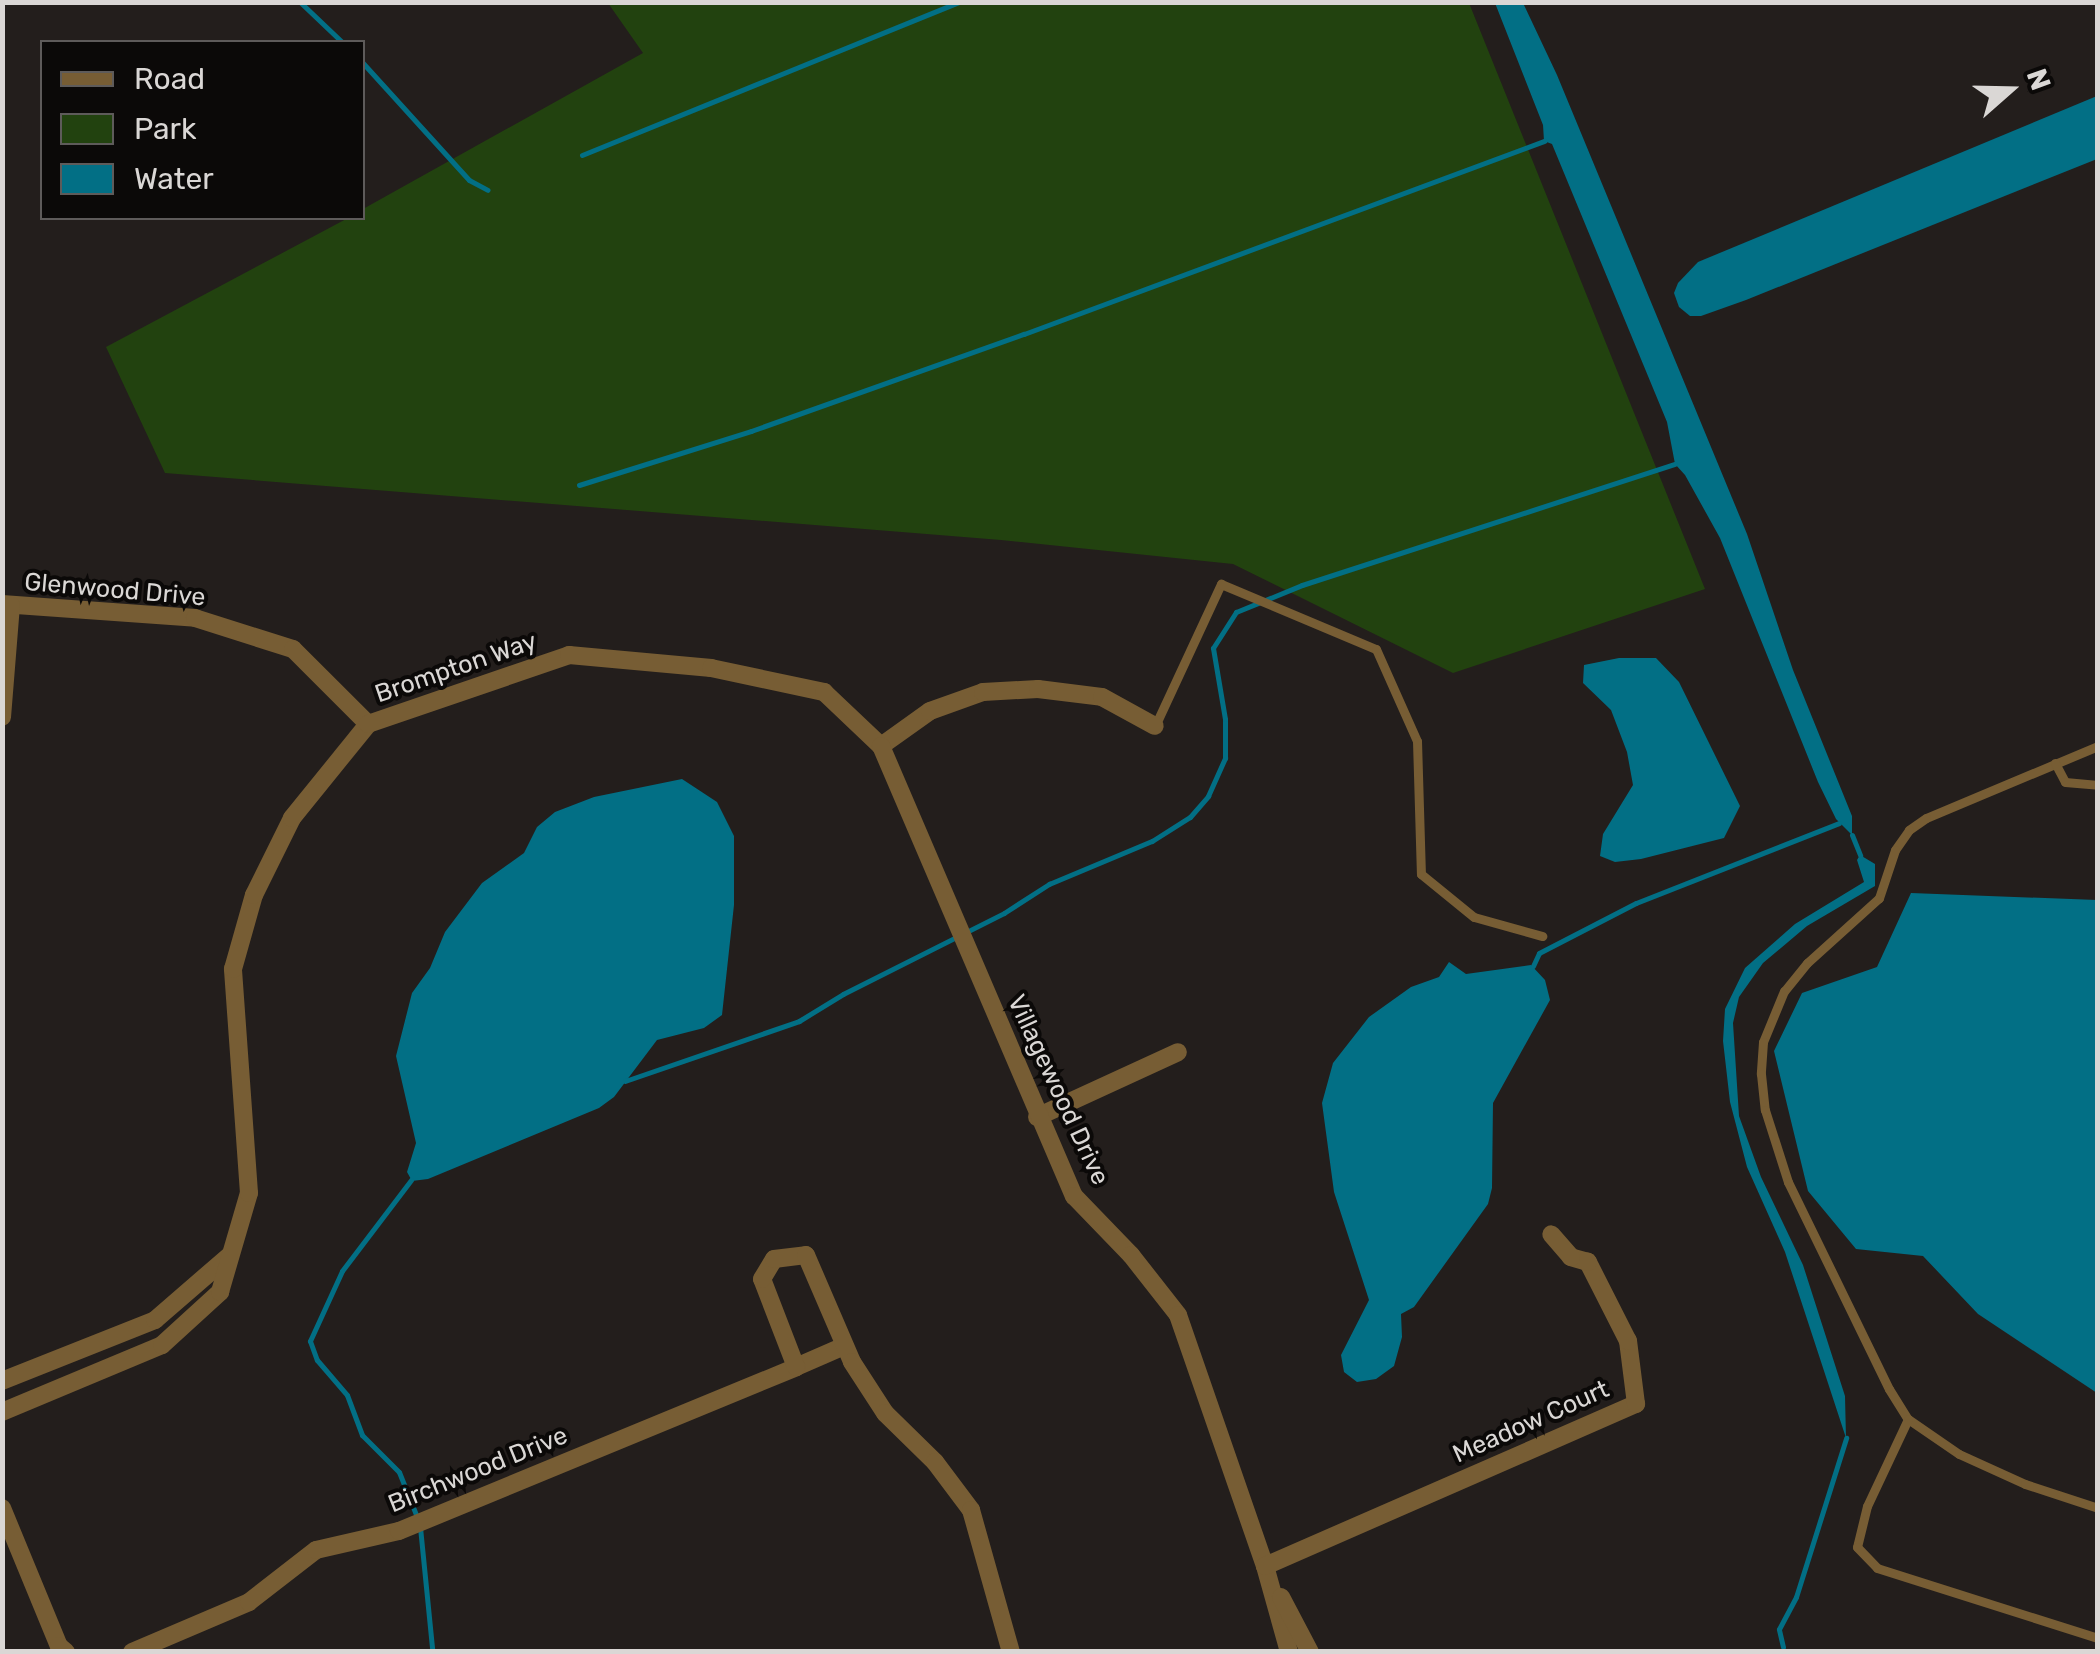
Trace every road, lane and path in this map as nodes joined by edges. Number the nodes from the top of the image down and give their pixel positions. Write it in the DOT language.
graph roads {
  1 [pos="7,604"];
  2 [pos="824,692"];
  3 [pos="2,717"];
  4 [pos="368,724"];
  5 [pos="1156,726"];
  6 [pos="881,746"];
  7 [pos="2098,746"];
  8 [pos="2055,763"];
  9 [pos="2098,785"];
  10 [pos="1542,936"];
  11 [pos="1178,1052"];
  12 [pos="1038,1117"];
  13 [pos="1552,1234"];
  14 [pos="234,1251"];
  15 [pos="844,1346"];
  16 [pos="796,1366"];
  17 [pos="2,1380"];
  18 [pos="2,1412"];
  19 [pos="1908,1419"];
  20 [pos="2,1508"];
  21 [pos="2098,1508"];
  22 [pos="1264,1566"];
  23 [pos="2098,1638"];
  24 [pos="66,1652"];
  25 [pos="132,1652"];
  26 [pos="1011,1652"];
  27 [pos="1288,1652"];
  28 [pos="1310,1652"];
  1 -- 3 [label="street"];
  1 -- 4 [label="street, Glenwood Drive"];
  2 -- 4 [label="street, Brompton Way"];
  2 -- 6 [label="street, Villagewood Drive"];
  4 -- 14 [label="street, Brompton Way"];
  5 -- 6 [label="street"];
  5 -- 10 [label="lane"];
  6 -- 12 [label="street, Villagewood Drive"];
  7 -- 8 [label="lane"];
  8 -- 9 [label="lane"];
  8 -- 19 [label="lane"];
  11 -- 12 [label="street"];
  12 -- 22 [label="street, Villagewood Drive"];
  13 -- 22 [label="street, Meadow Court"];
  14 -- 17 [label="street"];
  14 -- 18 [label="street, Brompton Way"];
  15 -- 16 [label="street, Birchwood Drive"];
  15 -- 16 [label="street"];
  15 -- 26 [label="street"];
  16 -- 25 [label="street, Birchwood Drive"];
  19 -- 21 [label="lane"];
  19 -- 23 [label="lane"];
  20 -- 24 [label="street"];
  22 -- 27 [label="street, Villagewood Drive"];
  22 -- 28 [label="street, Villagewood Drive"];
}
